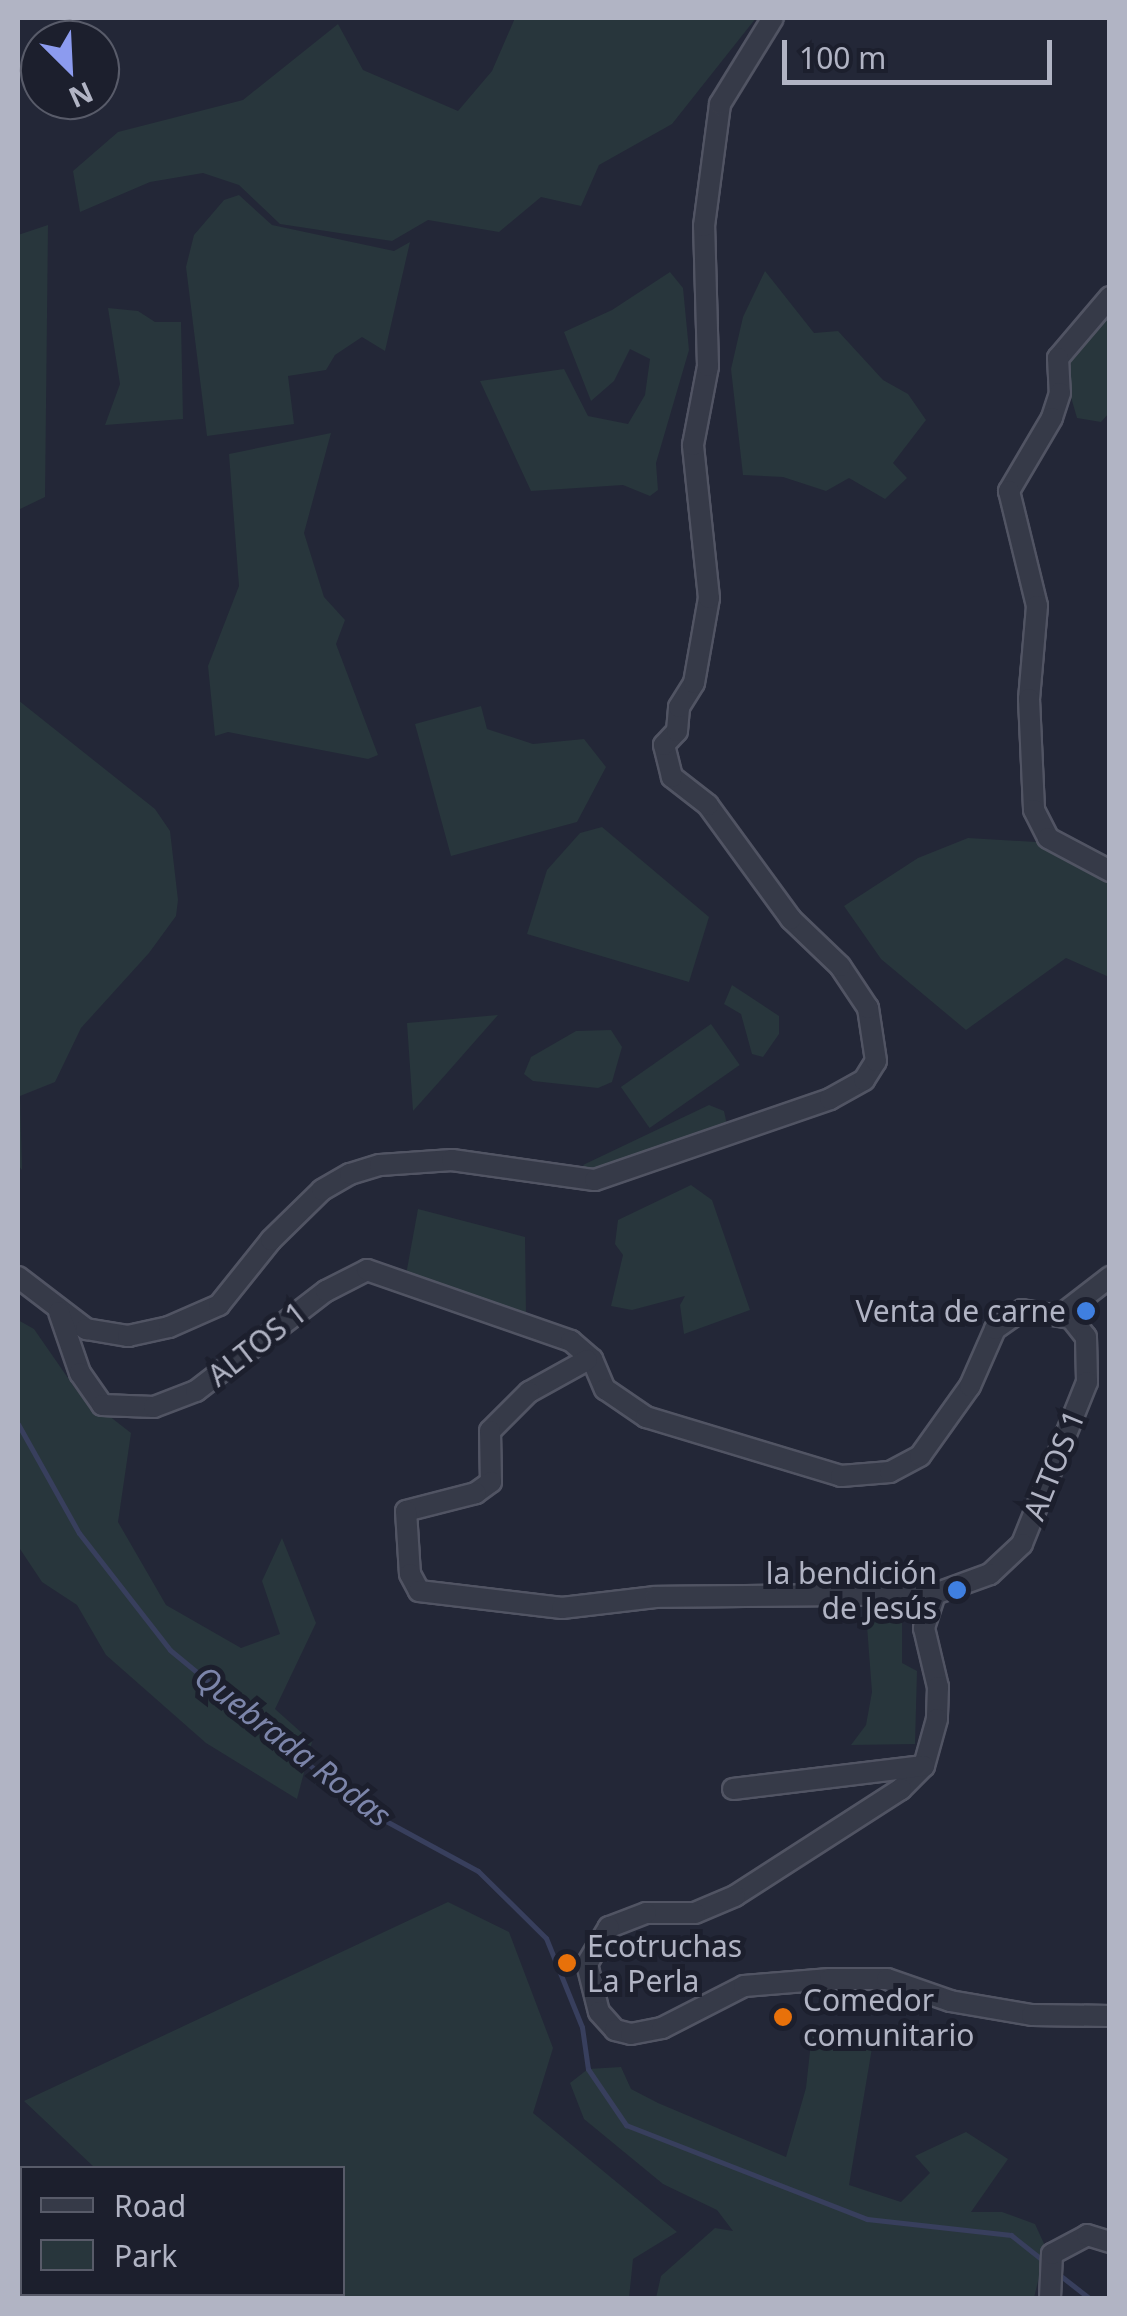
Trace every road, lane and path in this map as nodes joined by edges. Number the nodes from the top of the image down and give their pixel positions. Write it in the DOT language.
graph roads {
  1 [pos="773,18"];
  2 [pos="1110,297"];
  3 [pos="1110,870"];
  4 [pos="18,1276"];
  5 [pos="1110,1276"];
  6 [pos="59,1312"];
  7 [pos="1062,1314"];
  8 [pos="586,1360"];
  9 [pos="935,1594"];
  10 [pos="924,1766"];
  11 [pos="733,1789"];
  12 [pos="1110,2016"];
  13 [pos="1110,2242"];
  14 [pos="1050,2290"];
  1 -- 6 [label="street"];
  2 -- 3 [label="street"];
  4 -- 6 [label="street"];
  5 -- 7 [label="street"];
  6 -- 8 [label="street, ALTOS 1"];
  7 -- 8 [label="street, ALTOS 1"];
  7 -- 9 [label="street, ALTOS 1"];
  8 -- 9 [label="street"];
  9 -- 10 [label="street"];
  10 -- 11 [label="street"];
  10 -- 12 [label="street"];
  13 -- 14 [label="street"];
}
